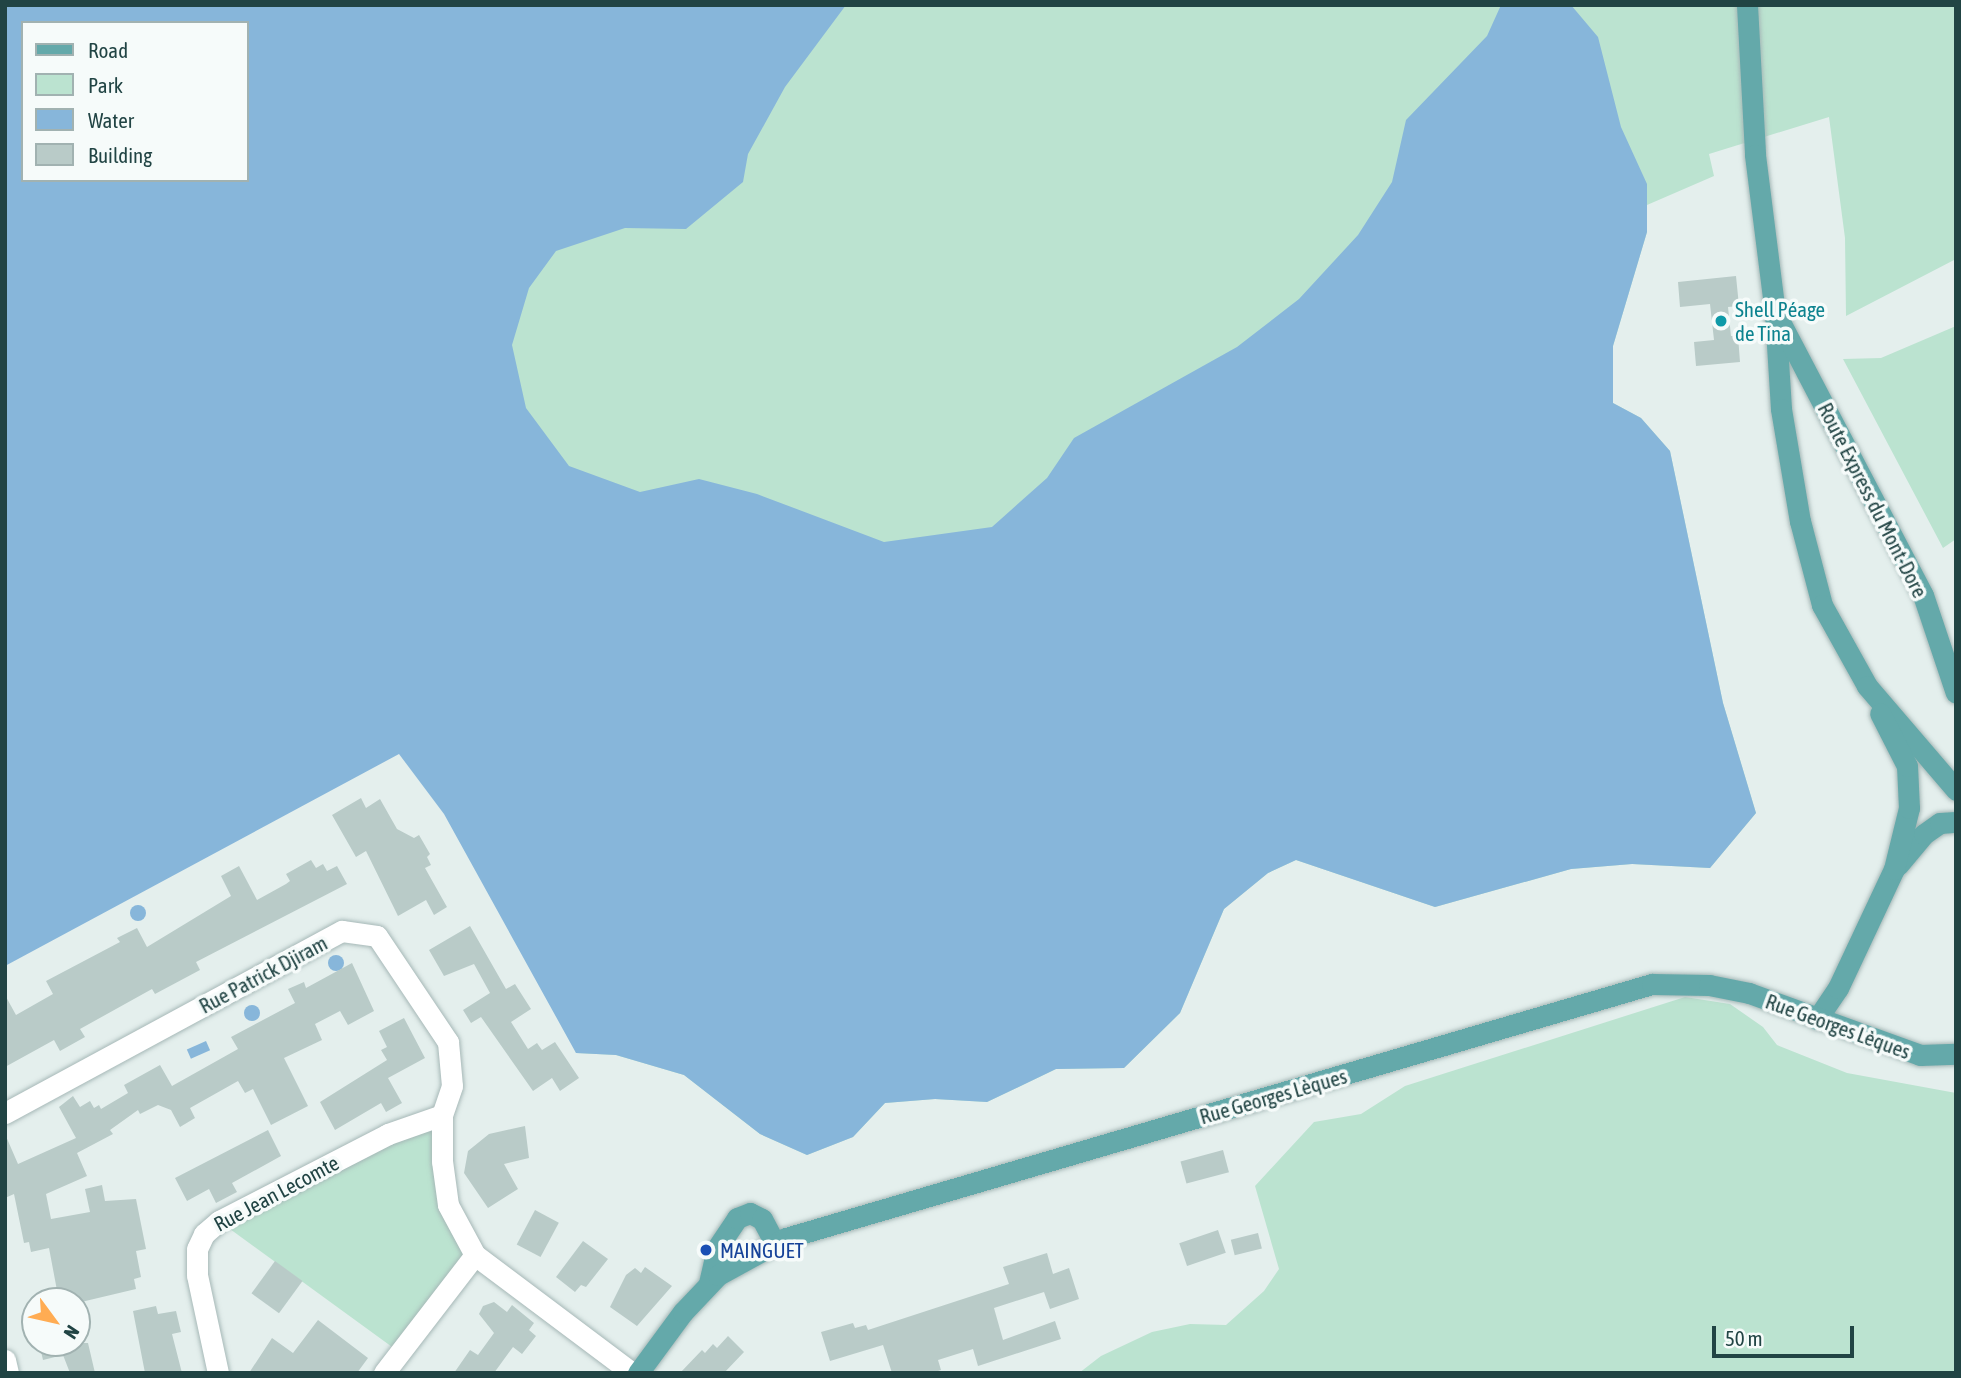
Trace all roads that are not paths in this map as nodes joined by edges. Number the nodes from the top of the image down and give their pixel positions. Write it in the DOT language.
graph roads {
  1 [pos="1748,5"];
  2 [pos="1775,313"];
  3 [pos="1923,595"];
  4 [pos="1956,648"];
  5 [pos="1867,686"];
  6 [pos="1956,693"];
  7 [pos="1956,790"];
  8 [pos="1956,822"];
  9 [pos="1894,869"];
  10 [pos="1839,988"];
  11 [pos="1816,1019"];
  12 [pos="1840,1028"];
  13 [pos="1956,1054"];
  14 [pos="5,1113"];
  15 [pos="442,1115"];
  16 [pos="775,1243"];
  17 [pos="475,1255"];
  18 [pos="709,1283"];
  19 [pos="5,1360"];
  20 [pos="8,1373"];
  21 [pos="218,1373"];
  22 [pos="384,1373"];
  23 [pos="632,1373"];
  24 [pos="638,1373"];
  1 -- 2 [label="main road, Route Express du Mont-Dore"];
  2 -- 3 [label="main road, Route Express du Mont-Dore"];
  2 -- 5 [label="main road, Route Express du Mont-Dore"];
  3 -- 4 [label="main road"];
  3 -- 6 [label="main road, Route Express du Mont-Dore"];
  5 -- 7 [label="main road, Route Express du Mont-Dore"];
  5 -- 9 [label="main road"];
  8 -- 9 [label="main road"];
  9 -- 10 [label="main road"];
  10 -- 11 [label="main road"];
  10 -- 12 [label="main road"];
  11 -- 12 [label="main road, Rue Georges Lèques"];
  11 -- 16 [label="main road, Rue Georges Lèques"];
  12 -- 13 [label="main road, Rue Georges Lèques"];
  14 -- 15 [label="street, Rue Patrick Djiram"];
  15 -- 17 [label="street, Rue Patrick Djiram"];
  15 -- 21 [label="street, Rue Jean Lecomte"];
  16 -- 18 [label="main road, Rue Georges Lèques"];
  16 -- 18 [label="main road"];
  17 -- 22 [label="street"];
  17 -- 23 [label="street, Rue Patrick Djiram"];
  18 -- 24 [label="main road, Rue Georges Lèques"];
  19 -- 20 [label="street"];
}
